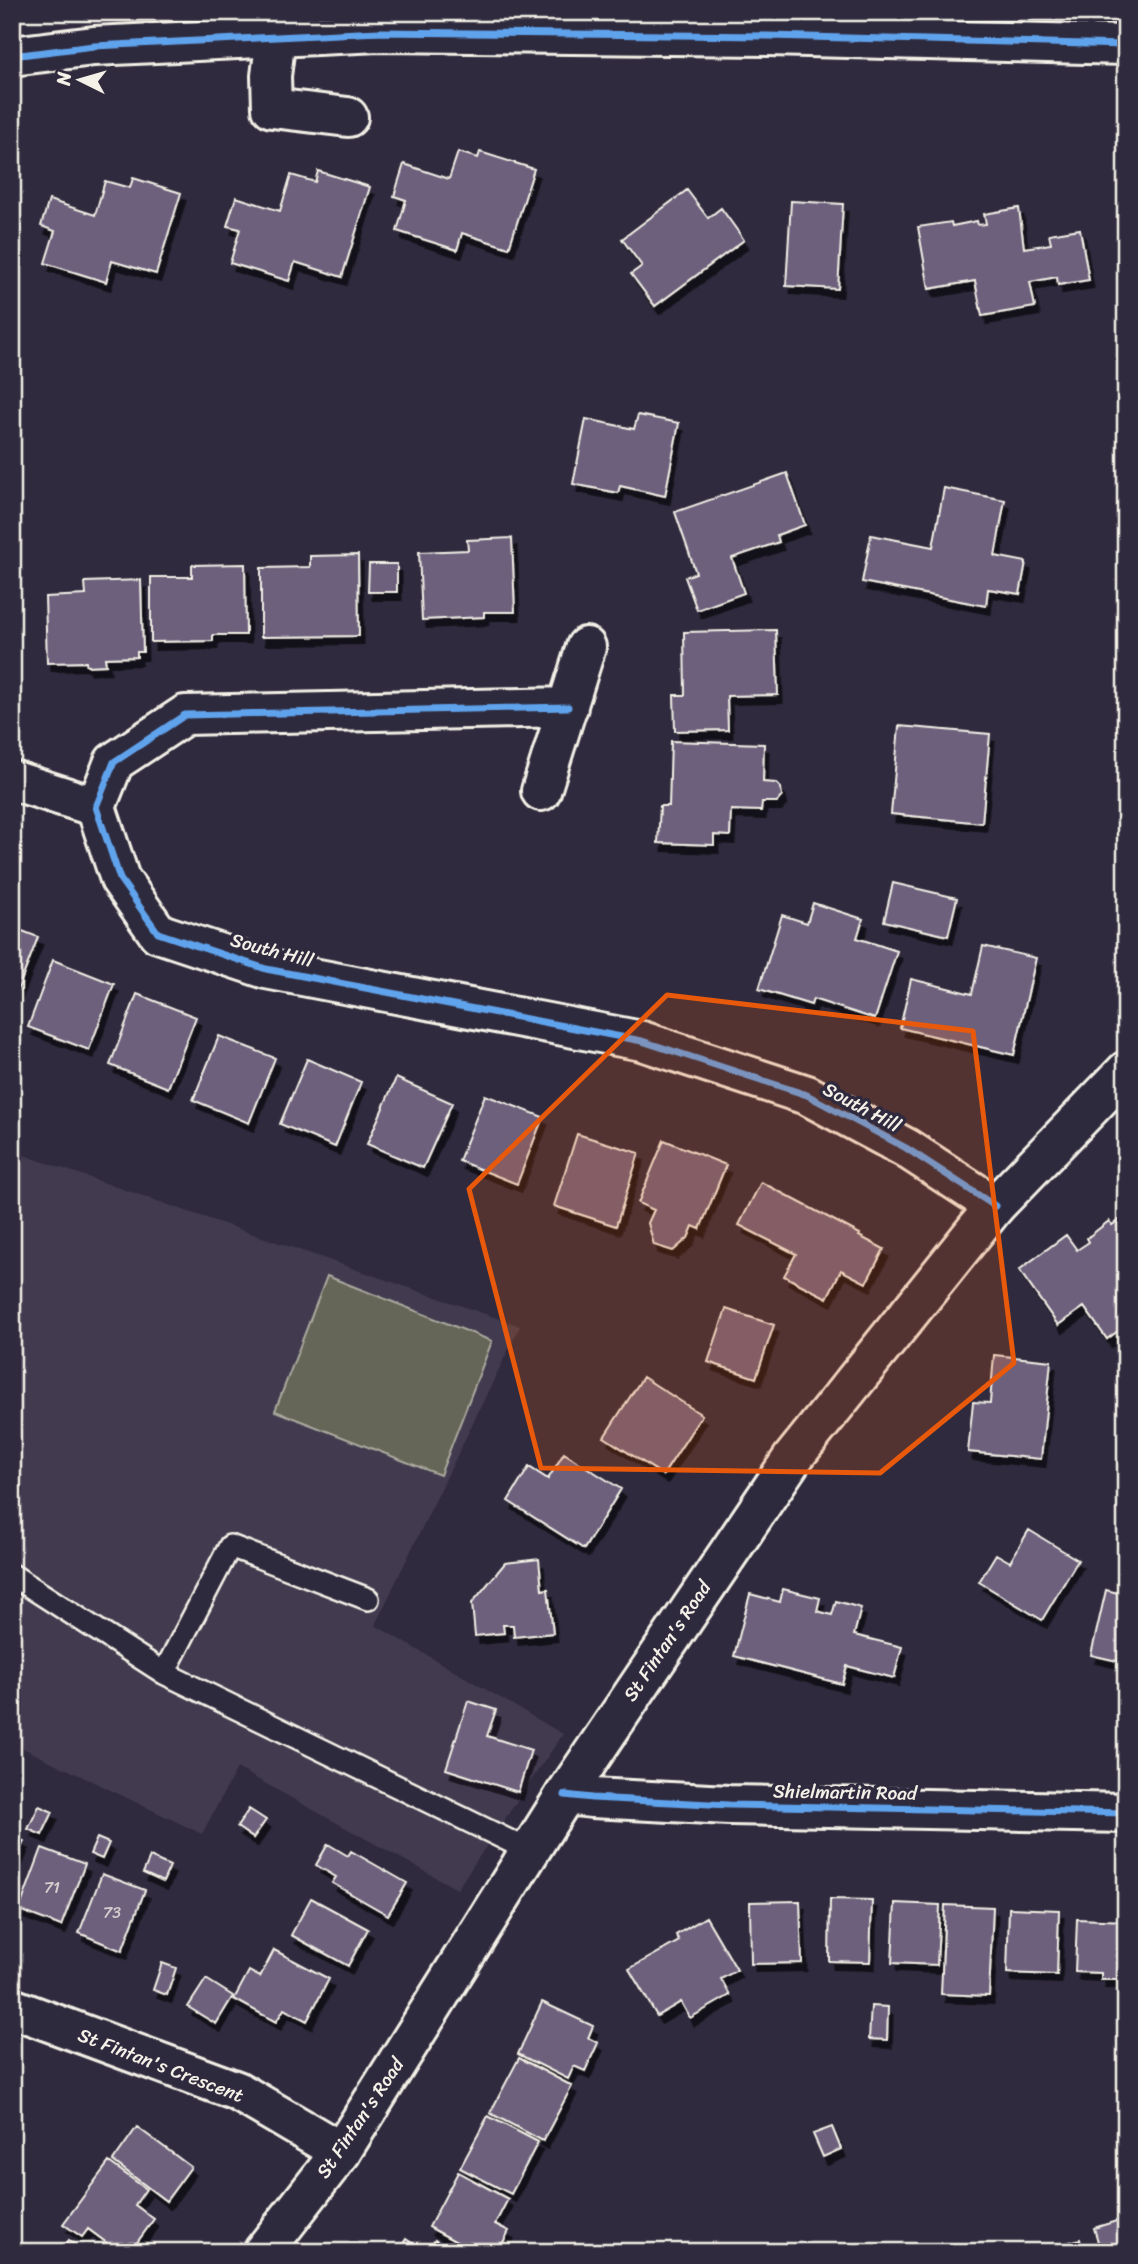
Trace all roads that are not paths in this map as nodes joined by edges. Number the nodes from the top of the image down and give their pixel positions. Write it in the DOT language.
graph roads {
  1 [pos="767,24"];
  2 [pos="276,37"];
  3 [pos="1126,45"];
  4 [pos="12,56"];
  5 [pos="348,117"];
  6 [pos="586,648"];
  7 [pos="568,707"];
  8 [pos="12,780"];
  9 [pos="541,791"];
  10 [pos="96,807"];
  11 [pos="1126,1071"];
  12 [pos="995,1206"];
  13 [pos="12,1575"];
  14 [pos="368,1600"];
  15 [pos="164,1672"];
  16 [pos="565,1795"];
  17 [pos="1126,1813"];
  18 [pos="530,1851"];
  19 [pos="12,2008"];
  20 [pos="341,2152"];
  21 [pos="263,2252"];
  1 -- 2 [label="street"];
  1 -- 3 [label="street"];
  2 -- 4 [label="street"];
  2 -- 5 [label="street"];
  6 -- 7 [label="street"];
  7 -- 9 [label="street"];
  7 -- 10 [label="street"];
  8 -- 10 [label="street"];
  10 -- 12 [label="street, South Hill"];
  11 -- 12 [label="street, St Fintan's Road"];
  12 -- 16 [label="street, St Fintan's Road"];
  13 -- 15 [label="lane"];
  14 -- 15 [label="lane"];
  15 -- 18 [label="lane"];
  16 -- 17 [label="street, Shielmartin Road"];
  16 -- 18 [label="street, St Fintan's Road"];
  18 -- 20 [label="street, St Fintan's Road"];
  19 -- 20 [label="street, St Fintan's Crescent"];
  20 -- 21 [label="street, St Fintan's Road"];
}
